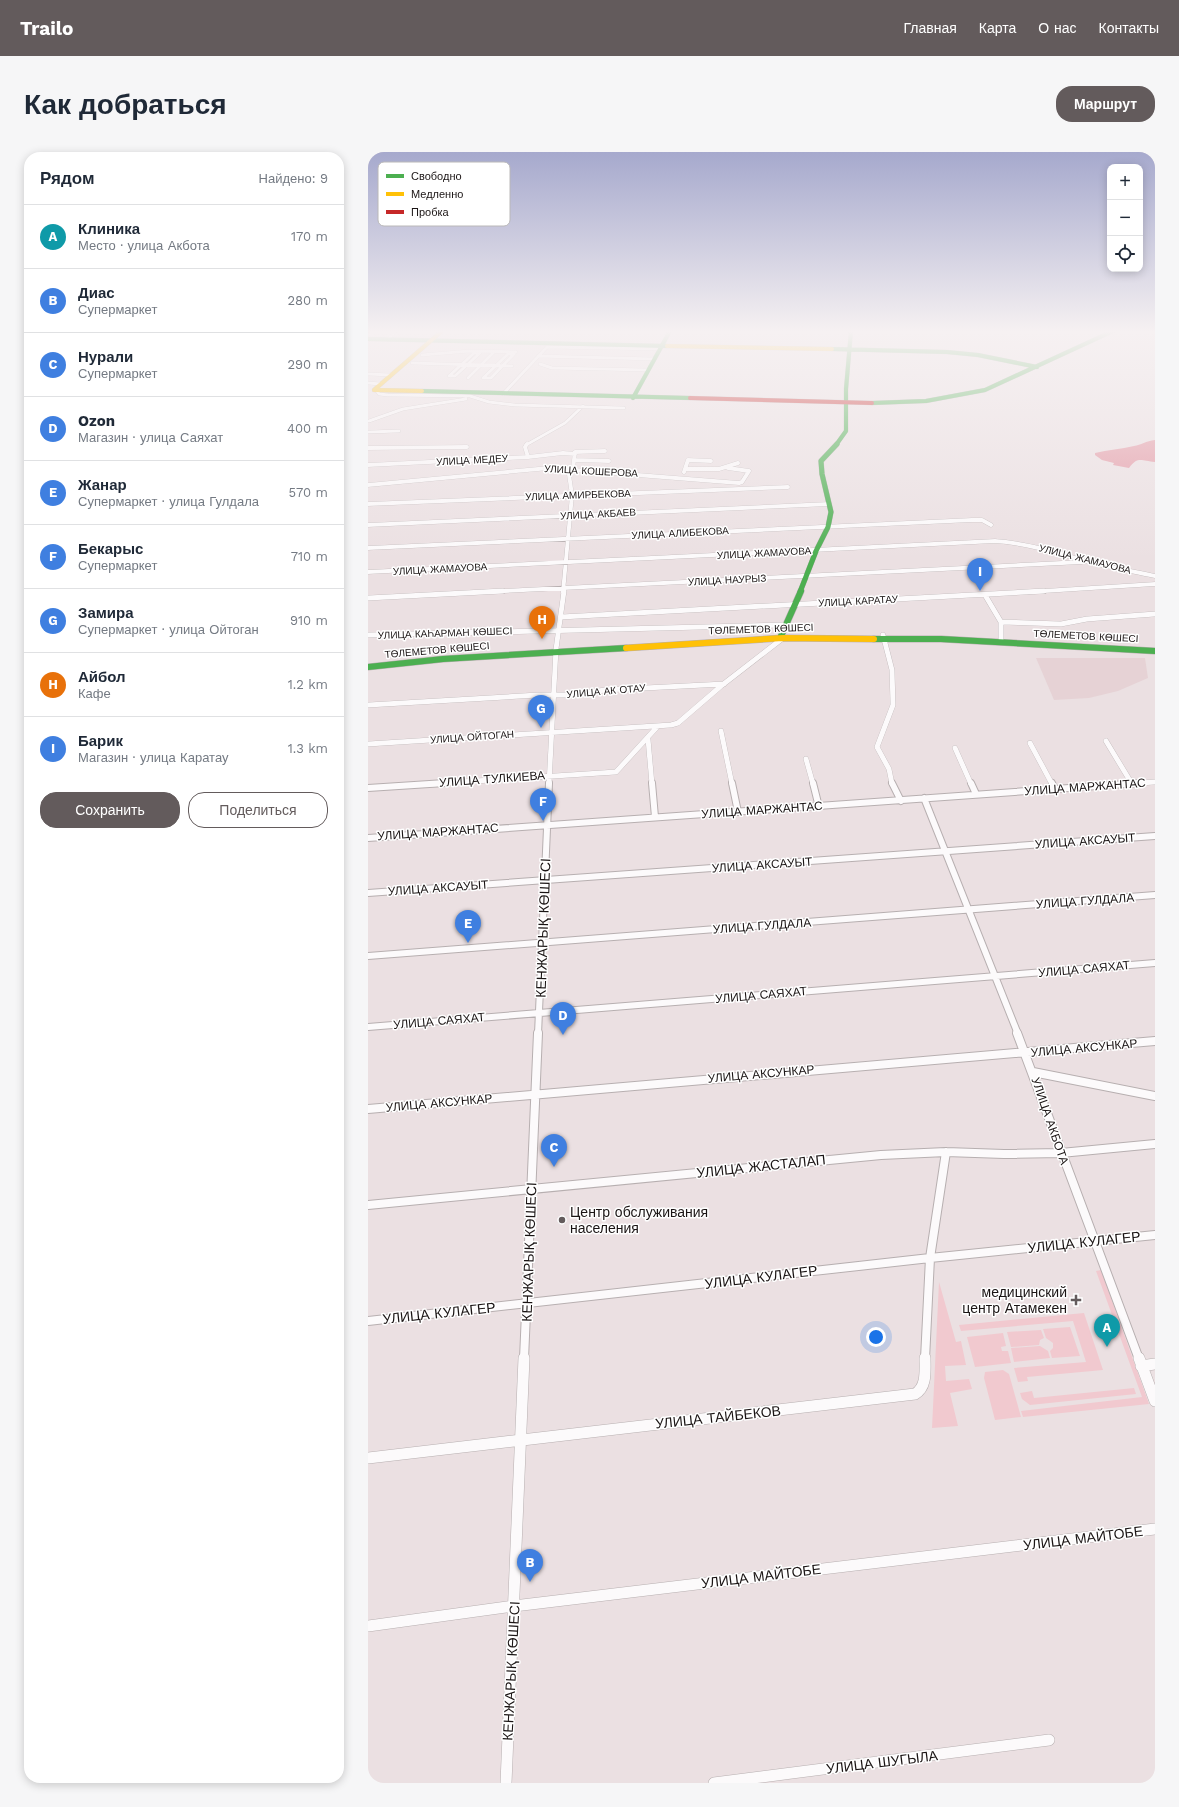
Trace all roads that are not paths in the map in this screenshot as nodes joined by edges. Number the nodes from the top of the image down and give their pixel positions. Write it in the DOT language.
graph roads {
  1 [pos="415,407"];
  2 [pos="583,407"];
  3 [pos="606,407"];
  4 [pos="846,407"];
  5 [pos="624,408"];
  6 [pos="368,421"];
  7 [pos="399,431"];
  8 [pos="368,432"];
  9 [pos="467,447"];
  10 [pos="368,448"];
  11 [pos="605,450"];
  12 [pos="575,454"];
  13 [pos="528,457"];
  14 [pos="574,460"];
  15 [pos="609,461"];
  16 [pos="711,461"];
  17 [pos="738,463"];
  18 [pos="368,465"];
  19 [pos="570,468"];
  20 [pos="685,468"];
  21 [pos="728,468"];
  22 [pos="681,478"];
  23 [pos="368,486"];
  24 [pos="788,486"];
  25 [pos="572,495"];
  26 [pos="368,504"];
  27 [pos="828,504"];
  28 [pos="570,516"];
  29 [pos="368,525"];
  30 [pos="991,525"];
  31 [pos="828,526"];
  32 [pos="568,538"];
  33 [pos="368,548"];
  34 [pos="816,551"];
  35 [pos="1086,561"];
  36 [pos="566,562"];
  37 [pos="368,572"];
  38 [pos="807,576"];
  39 [pos="1155,576"];
  40 [pos="1155,584"];
  41 [pos="564,588"];
  42 [pos="985,595"];
  43 [pos="368,598"];
  44 [pos="796,604"];
  45 [pos="1155,614"];
  46 [pos="561,617"];
  47 [pos="1001,622"];
  48 [pos="786,624"];
  49 [pos="559,629"];
  50 [pos="368,635"];
  51 [pos="394,635"];
  52 [pos="782,637"];
  53 [pos="883,637"];
  54 [pos="1001,639"];
  55 [pos="368,641"];
  56 [pos="1155,647"];
  57 [pos="556,651"];
  58 [pos="1155,651"];
  59 [pos="368,665"];
  60 [pos="724,684"];
  61 [pos="553,695"];
  62 [pos="368,705"];
  63 [pos="658,727"];
  64 [pos="721,731"];
  65 [pos="551,732"];
  66 [pos="648,739"];
  67 [pos="1106,741"];
  68 [pos="1030,743"];
  69 [pos="368,744"];
  70 [pos="955,748"];
  71 [pos="806,759"];
  72 [pos="550,775"];
  73 [pos="1155,782"];
  74 [pos="1132,784"];
  75 [pos="368,788"];
  76 [pos="1055,788"];
  77 [pos="976,794"];
  78 [pos="924,798"];
  79 [pos="901,801"];
  80 [pos="819,807"];
  81 [pos="738,812"];
  82 [pos="655,817"];
  83 [pos="547,825"];
  84 [pos="1155,836"];
  85 [pos="368,838"];
  86 [pos="946,852"];
  87 [pos="545,880"];
  88 [pos="368,893"];
  89 [pos="1155,895"];
  90 [pos="969,910"];
  91 [pos="543,943"];
  92 [pos="368,956"];
  93 [pos="1155,963"];
  94 [pos="995,976"];
  95 [pos="539,1012"];
  96 [pos="368,1027"];
  97 [pos="1155,1041"];
  98 [pos="1026,1053"];
  99 [pos="1033,1072"];
  100 [pos="535,1095"];
  101 [pos="1155,1096"];
  102 [pos="368,1109"];
  103 [pos="1155,1144"];
  104 [pos="946,1152"];
  105 [pos="1062,1153"];
  106 [pos="531,1189"];
  107 [pos="368,1205"];
  108 [pos="1155,1235"];
  109 [pos="1094,1241"];
  110 [pos="930,1258"];
  111 [pos="528,1304"];
  112 [pos="368,1321"];
  113 [pos="1155,1364"];
  114 [pos="1142,1366"];
  115 [pos="1155,1401"];
  116 [pos="522,1439"];
  117 [pos="368,1458"];
  118 [pos="1155,1529"];
  119 [pos="514,1606"];
  120 [pos="368,1626"];
  121 [pos="1049,1740"];
  122 [pos="506,1783"];
  123 [pos="714,1783"];
  1 -- 6 [label="street"];
  2 -- 13 [label="street"];
  3 -- 5 [label="street"];
  4 -- 27 [label="street"];
  7 -- 8 [label="street"];
  9 -- 10 [label="street"];
  11 -- 12 [label="street, УЛИЦА МЕДЕУ"];
  12 -- 13 [label="street, УЛИЦА МЕДЕУ"];
  12 -- 14 [label="street, КЕНЖАРЫҚ КӨШЕСІ"];
  13 -- 18 [label="street, УЛИЦА МЕДЕУ"];
  14 -- 15 [label="street"];
  14 -- 19 [label="street, КЕНЖАРЫҚ КӨШЕСІ"];
  16 -- 20 [label="street"];
  17 -- 21 [label="street"];
  19 -- 22 [label="street, УЛИЦА КОШЕРОВА"];
  19 -- 23 [label="street, УЛИЦА КОШЕРОВА"];
  19 -- 25 [label="street, КЕНЖАРЫҚ КӨШЕСІ"];
  20 -- 21 [label="street"];
  20 -- 22 [label="street"];
  21 -- 22 [label="street, УЛИЦА КОШЕРОВА"];
  24 -- 25 [label="street, УЛИЦА АМИРБЕКОВА"];
  25 -- 26 [label="street, УЛИЦА АМИРБЕКОВА"];
  25 -- 28 [label="street, КЕНЖАРЫҚ КӨШЕСІ"];
  27 -- 28 [label="street, УЛИЦА АКБАЕВ"];
  27 -- 31 [label="street"];
  28 -- 29 [label="street, УЛИЦА АКБАЕВ"];
  28 -- 32 [label="street, КЕНЖАРЫҚ КӨШЕСІ"];
  30 -- 31 [label="street, УЛИЦА АЛИБЕКОВА"];
  31 -- 32 [label="street, УЛИЦА АЛИБЕКОВА"];
  31 -- 34 [label="street"];
  32 -- 33 [label="street, УЛИЦА АЛИБЕКОВА"];
  32 -- 36 [label="street, КЕНЖАРЫҚ КӨШЕСІ"];
  34 -- 35 [label="street, УЛИЦА ЖАМАУОВА"];
  34 -- 36 [label="street, УЛИЦА ЖАМАУОВА"];
  34 -- 38 [label="street"];
  35 -- 38 [label="street, УЛИЦА НАУРЫЗ"];
  35 -- 39 [label="street, УЛИЦА ЖАМАУОВА"];
  36 -- 37 [label="street, УЛИЦА ЖАМАУОВА"];
  36 -- 41 [label="street, КЕНЖАРЫҚ КӨШЕСІ"];
  38 -- 41 [label="street, УЛИЦА НАУРЫЗ"];
  38 -- 44 [label="street"];
  40 -- 42 [label="street, УЛИЦА КАРАТАУ"];
  41 -- 43 [label="street, УЛИЦА НАУРЫЗ"];
  41 -- 46 [label="street, КЕНЖАРЫҚ КӨШЕСІ"];
  42 -- 44 [label="street, УЛИЦА КАРАТАУ"];
  42 -- 47 [label="street"];
  44 -- 46 [label="street, УЛИЦА КАРАТАУ"];
  44 -- 48 [label="street"];
  45 -- 47 [label="street"];
  46 -- 49 [label="street, КЕНЖАРЫҚ КӨШЕСІ"];
  47 -- 54 [label="street"];
  48 -- 49 [label="street, УЛИЦА КАҺАРМАН КӨШЕСІ"];
  48 -- 52 [label="street"];
  49 -- 51 [label="street, УЛИЦА КАҺАРМАН КӨШЕСІ"];
  49 -- 57 [label="street, КЕНЖАРЫҚ КӨШЕСІ"];
  50 -- 51 [label="street, УЛИЦА КАҺАРМАН КӨШЕСІ"];
  51 -- 55 [label="street"];
  52 -- 53 [label="street, ТӨЛЕМЕТОВ КӨШЕСІ"];
  52 -- 57 [label="street, ТӨЛЕМЕТОВ КӨШЕСІ"];
  52 -- 60 [label="street"];
  53 -- 54 [label="street, ТӨЛЕМЕТОВ КӨШЕСІ"];
  53 -- 58 [label="street, ТӨЛЕМЕТОВ КӨШЕСІ"];
  53 -- 79 [label="street"];
  54 -- 56 [label="street, ТӨЛЕМЕТОВ КӨШЕСІ"];
  57 -- 59 [label="street, ТӨЛЕМЕТОВ КӨШЕСІ"];
  57 -- 61 [label="street, КЕНЖАРЫҚ КӨШЕСІ"];
  60 -- 61 [label="street, УЛИЦА АК ОТАУ"];
  60 -- 63 [label="street, УЛИЦА ОЙТОГАН"];
  61 -- 62 [label="street, УЛИЦА АК ОТАУ"];
  61 -- 65 [label="street, КЕНЖАРЫҚ КӨШЕСІ"];
  63 -- 65 [label="street, УЛИЦА ОЙТОГАН"];
  63 -- 66 [label="street"];
  64 -- 81 [label="street"];
  65 -- 69 [label="street, УЛИЦА ОЙТОГАН"];
  65 -- 72 [label="street, КЕНЖАРЫҚ КӨШЕСІ"];
  66 -- 72 [label="street, УЛИЦА ТУЛКИЕВА"];
  66 -- 82 [label="street"];
  67 -- 74 [label="street"];
  68 -- 76 [label="street"];
  70 -- 77 [label="street"];
  71 -- 80 [label="street"];
  72 -- 75 [label="street, УЛИЦА ТУЛКИЕВА"];
  72 -- 83 [label="street, КЕНЖАРЫҚ КӨШЕСІ"];
  73 -- 74 [label="street, УЛИЦА МАРЖАНТАС"];
  74 -- 76 [label="street, УЛИЦА МАРЖАНТАС"];
  76 -- 77 [label="street, УЛИЦА МАРЖАНТАС"];
  77 -- 78 [label="street, УЛИЦА МАРЖАНТАС"];
  78 -- 79 [label="street, УЛИЦА МАРЖАНТАС"];
  78 -- 86 [label="street, УЛИЦА АКБОТА"];
  79 -- 80 [label="street, УЛИЦА МАРЖАНТАС"];
  80 -- 81 [label="street, УЛИЦА МАРЖАНТАС"];
  81 -- 82 [label="street, УЛИЦА МАРЖАНТАС"];
  82 -- 83 [label="street, УЛИЦА МАРЖАНТАС"];
  83 -- 85 [label="street, УЛИЦА МАРЖАНТАС"];
  83 -- 87 [label="street, КЕНЖАРЫҚ КӨШЕСІ"];
  84 -- 86 [label="street, УЛИЦА АКСАУЫТ"];
  86 -- 87 [label="street, УЛИЦА АКСАУЫТ"];
  86 -- 90 [label="street, УЛИЦА АКБОТА"];
  87 -- 88 [label="street, УЛИЦА АКСАУЫТ"];
  87 -- 91 [label="street, КЕНЖАРЫҚ КӨШЕСІ"];
  89 -- 90 [label="street, УЛИЦА ГУЛДАЛА"];
  90 -- 91 [label="street, УЛИЦА ГУЛДАЛА"];
  90 -- 94 [label="street, УЛИЦА АКБОТА"];
  91 -- 92 [label="street, УЛИЦА ГУЛДАЛА"];
  91 -- 95 [label="street, КЕНЖАРЫҚ КӨШЕСІ"];
  93 -- 94 [label="street, УЛИЦА САЯХАТ"];
  94 -- 95 [label="street, УЛИЦА САЯХАТ"];
  94 -- 98 [label="street, УЛИЦА АКБОТА"];
  95 -- 96 [label="street, УЛИЦА САЯХАТ"];
  95 -- 100 [label="street, КЕНЖАРЫҚ КӨШЕСІ"];
  97 -- 98 [label="street, УЛИЦА АКСУНКАР"];
  98 -- 99 [label="street, УЛИЦА АКБОТА"];
  98 -- 100 [label="street, УЛИЦА АКСУНКАР"];
  99 -- 101 [label="street"];
  99 -- 105 [label="street, УЛИЦА АКБОТА"];
  100 -- 102 [label="street, УЛИЦА АКСУНКАР"];
  100 -- 106 [label="street, КЕНЖАРЫҚ КӨШЕСІ"];
  103 -- 105 [label="street, УЛИЦА ЖАСТАЛАП"];
  104 -- 105 [label="street, УЛИЦА ЖАСТАЛАП"];
  104 -- 106 [label="street, УЛИЦА ЖАСТАЛАП"];
  104 -- 110 [label="street"];
  105 -- 109 [label="street, УЛИЦА АКБОТА"];
  106 -- 107 [label="street, УЛИЦА ЖАСТАЛАП"];
  106 -- 111 [label="street, КЕНЖАРЫҚ КӨШЕСІ"];
  108 -- 109 [label="street, УЛИЦА КУЛАГЕР"];
  109 -- 110 [label="street, УЛИЦА КУЛАГЕР"];
  109 -- 114 [label="street, УЛИЦА АКБОТА"];
  110 -- 111 [label="street, УЛИЦА КУЛАГЕР"];
  110 -- 116 [label="street, УЛИЦА ТАЙБЕКОВ"];
  111 -- 112 [label="street, УЛИЦА КУЛАГЕР"];
  111 -- 116 [label="street, КЕНЖАРЫҚ КӨШЕСІ"];
  113 -- 114 [label="street"];
  114 -- 115 [label="street, УЛИЦА АКБОТА"];
  116 -- 117 [label="street, УЛИЦА ТАЙБЕКОВ"];
  116 -- 119 [label="street, КЕНЖАРЫҚ КӨШЕСІ"];
  118 -- 119 [label="street, УЛИЦА МАЙТОБЕ"];
  119 -- 120 [label="street, УЛИЦА МАЙТОБЕ"];
  119 -- 122 [label="street, КЕНЖАРЫҚ КӨШЕСІ"];
  121 -- 123 [label="street, УЛИЦА ШУГЫЛА"];
}
